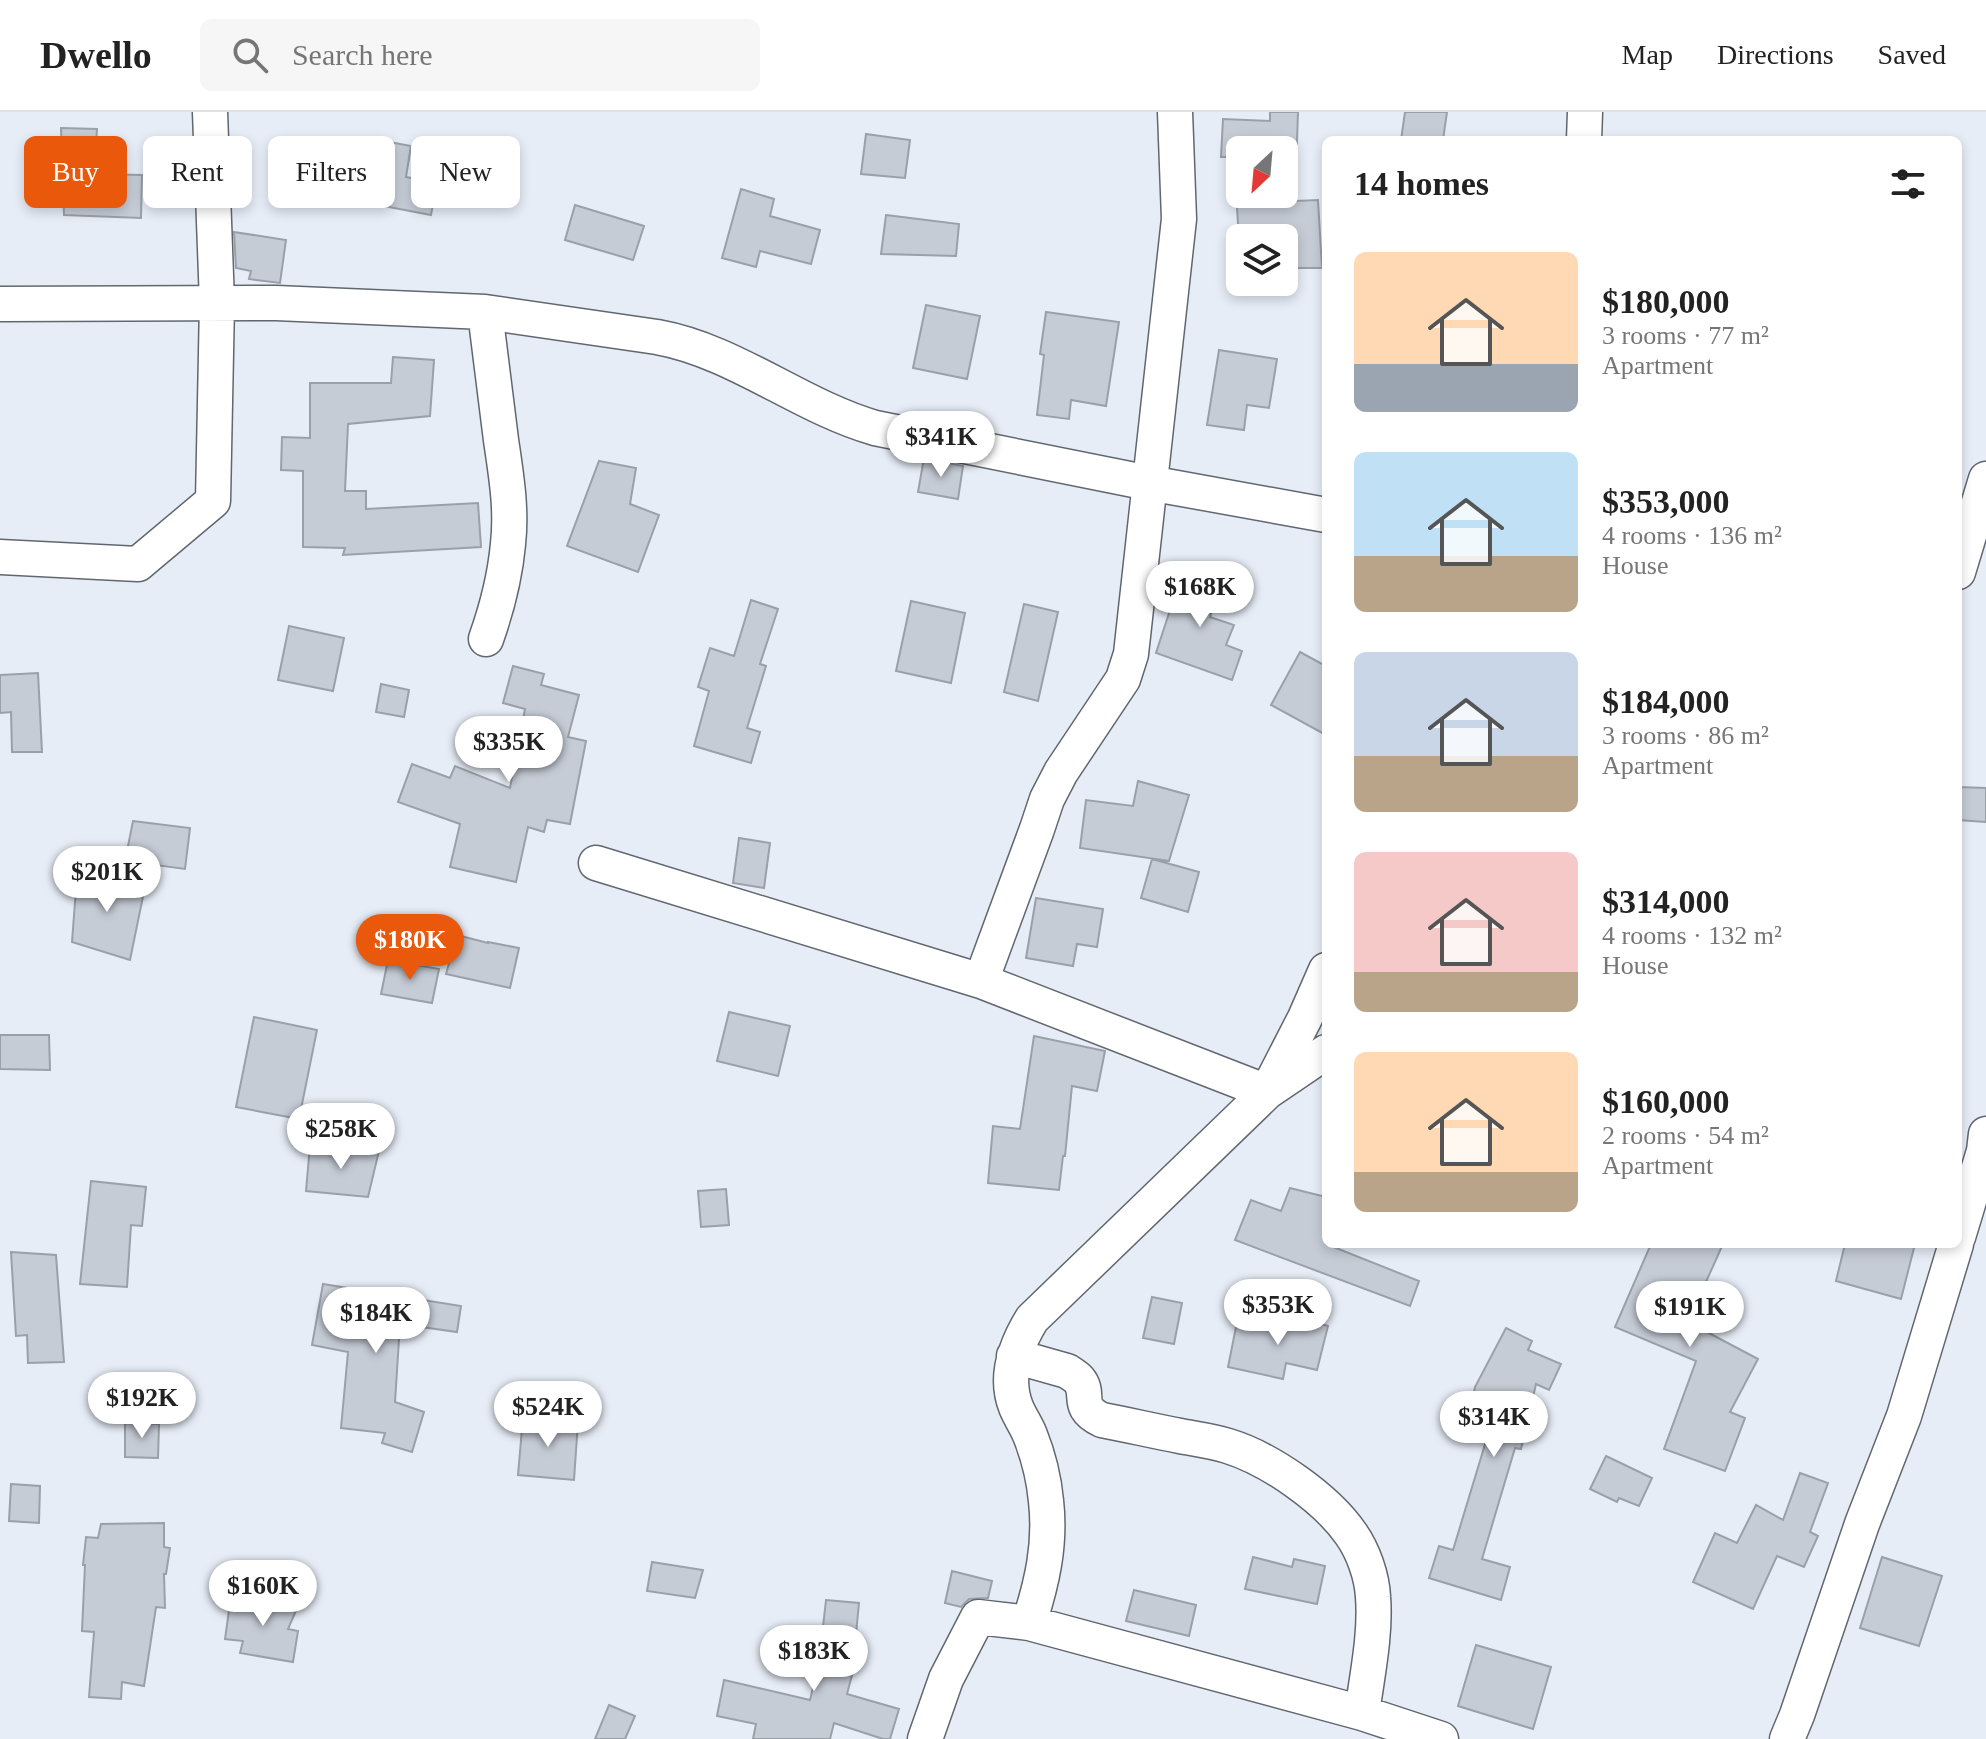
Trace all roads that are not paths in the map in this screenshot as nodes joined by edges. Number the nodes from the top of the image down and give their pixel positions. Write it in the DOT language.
graph roads {
  1 [pos="210,112"];
  2 [pos="1175,112"];
  3 [pos="1585,112"];
  4 [pos="1584,136"];
  5 [pos="217,303"];
  6 [pos="0,304"];
  7 [pos="485,312"];
  8 [pos="1986,479"];
  9 [pos="1149,483"];
  10 [pos="1322,514"];
  11 [pos="0,557"];
  12 [pos="1962,559"];
  13 [pos="486,639"];
  14 [pos="596,863"];
  15 [pos="1322,979"];
  16 [pos="981,981"];
  17 [pos="1322,1055"];
  18 [pos="1267,1092"];
  19 [pos="1985,1145"];
  20 [pos="1962,1215"];
  21 [pos="1955,1248"];
  22 [pos="1014,1356"];
  23 [pos="1029,1623"];
  24 [pos="1362,1713"];
  25 [pos="925,1739"];
  26 [pos="1441,1739"];
  27 [pos="1787,1739"];
  1 -- 5 [label="street"];
  2 -- 9 [label="street"];
  3 -- 4 [label="street"];
  5 -- 6 [label="street"];
  5 -- 7 [label="street"];
  5 -- 11 [label="street"];
  7 -- 9 [label="street"];
  7 -- 13 [label="street"];
  8 -- 12 [label="street"];
  9 -- 10 [label="street"];
  9 -- 16 [label="street"];
  14 -- 16 [label="street"];
  15 -- 18 [label="street"];
  16 -- 18 [label="street"];
  17 -- 18 [label="street"];
  18 -- 22 [label="street"];
  19 -- 20 [label="street"];
  21 -- 27 [label="street"];
  22 -- 23 [label="street"];
  22 -- 24 [label="street"];
  23 -- 24 [label="street"];
  23 -- 25 [label="street"];
  24 -- 26 [label="street"];
}
